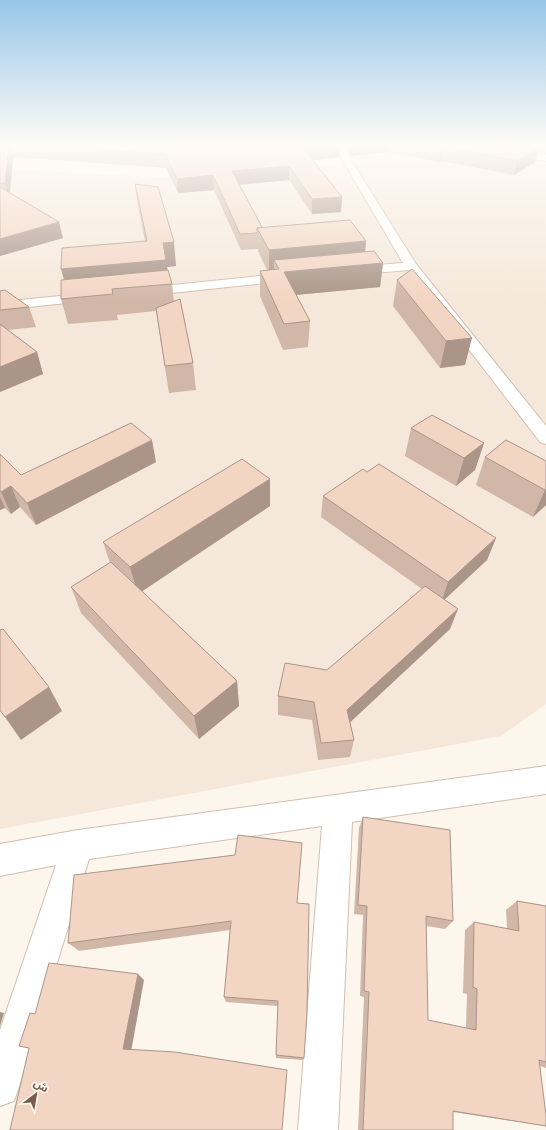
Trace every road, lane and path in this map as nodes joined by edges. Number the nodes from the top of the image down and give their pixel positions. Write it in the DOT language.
graph roads {
  1 [pos="368,197"];
  2 [pos="411,266"];
  3 [pos="342,272"];
  4 [pos="304,276"];
  5 [pos="133,293"];
  6 [pos="102,296"];
  7 [pos="0,306"];
  8 [pos="546,438"];
  9 [pos="546,780"];
  10 [pos="338,809"];
  11 [pos="78,844"];
  12 [pos="0,860"];
  13 [pos="0,1087"];
  14 [pos="318,1130"];
  1 -- 2 [label="street"];
  2 -- 3 [label="street"];
  2 -- 8 [label="street"];
  4 -- 5 [label="street"];
  6 -- 7 [label="street"];
  9 -- 10 [label="street"];
  10 -- 11 [label="street"];
  10 -- 14 [label="street"];
  11 -- 12 [label="street"];
  11 -- 13 [label="street"];
}
